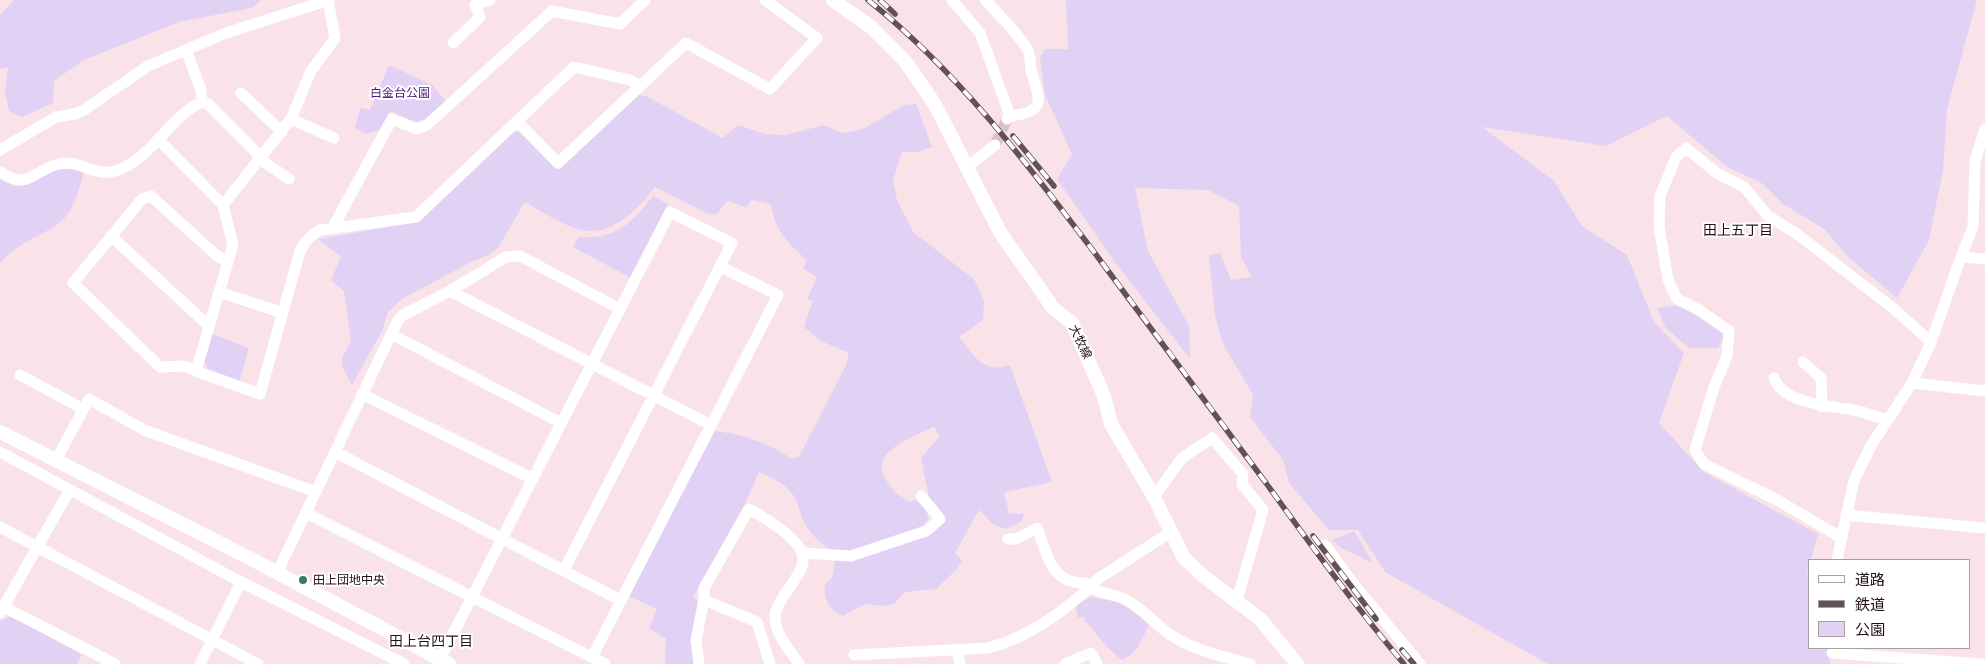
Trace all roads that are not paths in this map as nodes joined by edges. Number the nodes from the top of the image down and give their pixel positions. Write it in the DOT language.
graph roads {
  1 [pos="328,0"];
  2 [pos="490,0"];
  3 [pos="645,0"];
  4 [pos="765,0"];
  5 [pos="834,0"];
  6 [pos="952,0"];
  7 [pos="985,0"];
  8 [pos="453,43"];
  9 [pos="186,50"];
  10 [pos="640,86"];
  11 [pos="241,93"];
  12 [pos="202,102"];
  13 [pos="291,119"];
  14 [pos="517,121"];
  15 [pos="1985,129"];
  16 [pos="282,132"];
  17 [pos="334,138"];
  18 [pos="160,140"];
  19 [pos="995,145"];
  20 [pos="0,150"];
  21 [pos="259,157"];
  22 [pos="967,167"];
  23 [pos="0,172"];
  24 [pos="289,179"];
  25 [pos="223,205"];
  26 [pos="332,229"];
  27 [pos="111,236"];
  28 [pos="1960,257"];
  29 [pos="1985,259"];
  30 [pos="228,262"];
  31 [pos="721,267"];
  32 [pos="450,291"];
  33 [pos="219,292"];
  34 [pos="620,308"];
  35 [pos="283,313"];
  36 [pos="210,326"];
  37 [pos="391,334"];
  38 [pos="1931,342"];
  39 [pos="1803,362"];
  40 [pos="592,364"];
  41 [pos="196,370"];
  42 [pos="20,375"];
  43 [pos="1774,378"];
  44 [pos="1912,384"];
  45 [pos="1985,391"];
  46 [pos="362,394"];
  47 [pos="654,396"];
  48 [pos="1822,407"];
  49 [pos="83,409"];
  50 [pos="1887,420"];
  51 [pos="562,423"];
  52 [pos="712,425"];
  53 [pos="0,432"];
  54 [pos="0,452"];
  55 [pos="335,452"];
  56 [pos="56,460"];
  57 [pos="533,479"];
  58 [pos="69,491"];
  59 [pos="316,492"];
  60 [pos="921,496"];
  61 [pos="1154,497"];
  62 [pos="306,513"];
  63 [pos="1846,515"];
  64 [pos="0,527"];
  65 [pos="1985,528"];
  66 [pos="1171,532"];
  67 [pos="1840,537"];
  68 [pos="502,538"];
  69 [pos="1008,539"];
  70 [pos="1325,545"];
  71 [pos="37,548"];
  72 [pos="802,554"];
  73 [pos="1837,559"];
  74 [pos="564,570"];
  75 [pos="277,573"];
  76 [pos="241,582"];
  77 [pos="1090,589"];
  78 [pos="472,597"];
  79 [pos="620,600"];
  80 [pos="704,600"];
  81 [pos="1237,600"];
  82 [pos="1,608"];
  83 [pos="211,640"];
  84 [pos="957,650"];
  85 [pos="1831,650"];
  86 [pos="854,655"];
  87 [pos="592,658"];
  88 [pos="445,662"];
  89 [pos="115,664"];
  90 [pos="200,664"];
  91 [pos="258,664"];
  92 [pos="404,664"];
  93 [pos="605,664"];
  94 [pos="699,664"];
  95 [pos="770,664"];
  96 [pos="799,664"];
  97 [pos="960,664"];
  98 [pos="1065,664"];
  99 [pos="1097,664"];
  100 [pos="1250,664"];
  101 [pos="1298,664"];
  102 [pos="1420,664"];
  103 [pos="1838,664"];
  104 [pos="1981,664"];
  1 -- 9 [label="street"];
  1 -- 13 [label="street"];
  2 -- 8 [label="street"];
  3 -- 26 [label="street"];
  4 -- 10 [label="street"];
  5 -- 22 [label="street, 大牧線"];
  6 -- 7 [label="street"];
  9 -- 12 [label="street"];
  9 -- 20 [label="street"];
  10 -- 14 [label="street"];
  10 -- 14 [label="street"];
  11 -- 16 [label="street"];
  12 -- 18 [label="street"];
  12 -- 21 [label="street"];
  13 -- 16 [label="street"];
  13 -- 17 [label="street"];
  14 -- 26 [label="street"];
  15 -- 28 [label="street"];
  16 -- 21 [label="street"];
  18 -- 23 [label="street"];
  18 -- 25 [label="street"];
  19 -- 22 [label="street"];
  21 -- 24 [label="street"];
  21 -- 25 [label="street"];
  22 -- 61 [label="street, 大牧線"];
  25 -- 30 [label="street"];
  26 -- 35 [label="street"];
  27 -- 30 [label="street"];
  27 -- 36 [label="street"];
  27 -- 41 [label="street"];
  28 -- 29 [label="street"];
  28 -- 38 [label="street"];
  30 -- 33 [label="street"];
  31 -- 34 [label="street"];
  31 -- 47 [label="street"];
  31 -- 52 [label="street"];
  32 -- 34 [label="street"];
  32 -- 37 [label="street"];
  32 -- 40 [label="street"];
  33 -- 35 [label="street"];
  33 -- 36 [label="street"];
  34 -- 40 [label="street"];
  35 -- 41 [label="street"];
  36 -- 41 [label="street"];
  37 -- 46 [label="street"];
  37 -- 51 [label="street"];
  38 -- 44 [label="street"];
  38 -- 67 [label="street"];
  39 -- 48 [label="street"];
  40 -- 47 [label="street"];
  40 -- 51 [label="street"];
  42 -- 49 [label="street"];
  43 -- 48 [label="street"];
  44 -- 45 [label="street"];
  44 -- 50 [label="street"];
  46 -- 55 [label="street"];
  46 -- 57 [label="street"];
  47 -- 52 [label="street"];
  47 -- 74 [label="street"];
  48 -- 50 [label="street"];
  49 -- 56 [label="street"];
  49 -- 59 [label="street"];
  50 -- 63 [label="street"];
  51 -- 57 [label="street"];
  52 -- 79 [label="street"];
  53 -- 56 [label="street"];
  54 -- 58 [label="street"];
  55 -- 59 [label="street"];
  55 -- 68 [label="street"];
  56 -- 75 [label="street"];
  57 -- 68 [label="street"];
  58 -- 71 [label="street"];
  58 -- 76 [label="street"];
  59 -- 62 [label="street"];
  60 -- 72 [label="street"];
  61 -- 66 [label="street, 大牧線"];
  61 -- 81 [label="street"];
  62 -- 75 [label="street"];
  62 -- 78 [label="street"];
  63 -- 65 [label="street"];
  63 -- 67 [label="street"];
  64 -- 71 [label="street"];
  66 -- 77 [label="street"];
  66 -- 81 [label="street, 大牧線"];
  67 -- 73 [label="street"];
  68 -- 74 [label="street"];
  68 -- 78 [label="street"];
  69 -- 77 [label="street"];
  70 -- 102 [label="street"];
  71 -- 82 [label="street"];
  71 -- 83 [label="street"];
  72 -- 80 [label="street"];
  72 -- 96 [label="street"];
  74 -- 79 [label="street"];
  75 -- 88 [label="street"];
  76 -- 83 [label="street"];
  76 -- 92 [label="street"];
  77 -- 84 [label="street"];
  77 -- 100 [label="street"];
  78 -- 87 [label="street"];
  78 -- 88 [label="street"];
  79 -- 87 [label="street"];
  80 -- 94 [label="street"];
  80 -- 95 [label="street"];
  81 -- 101 [label="street, 大牧線"];
  82 -- 89 [label="street"];
  83 -- 90 [label="street"];
  83 -- 91 [label="street"];
  84 -- 86 [label="street"];
  84 -- 97 [label="street"];
  85 -- 103 [label="street"];
  85 -- 104 [label="street"];
  87 -- 93 [label="street"];
  98 -- 99 [label="street"];
}
